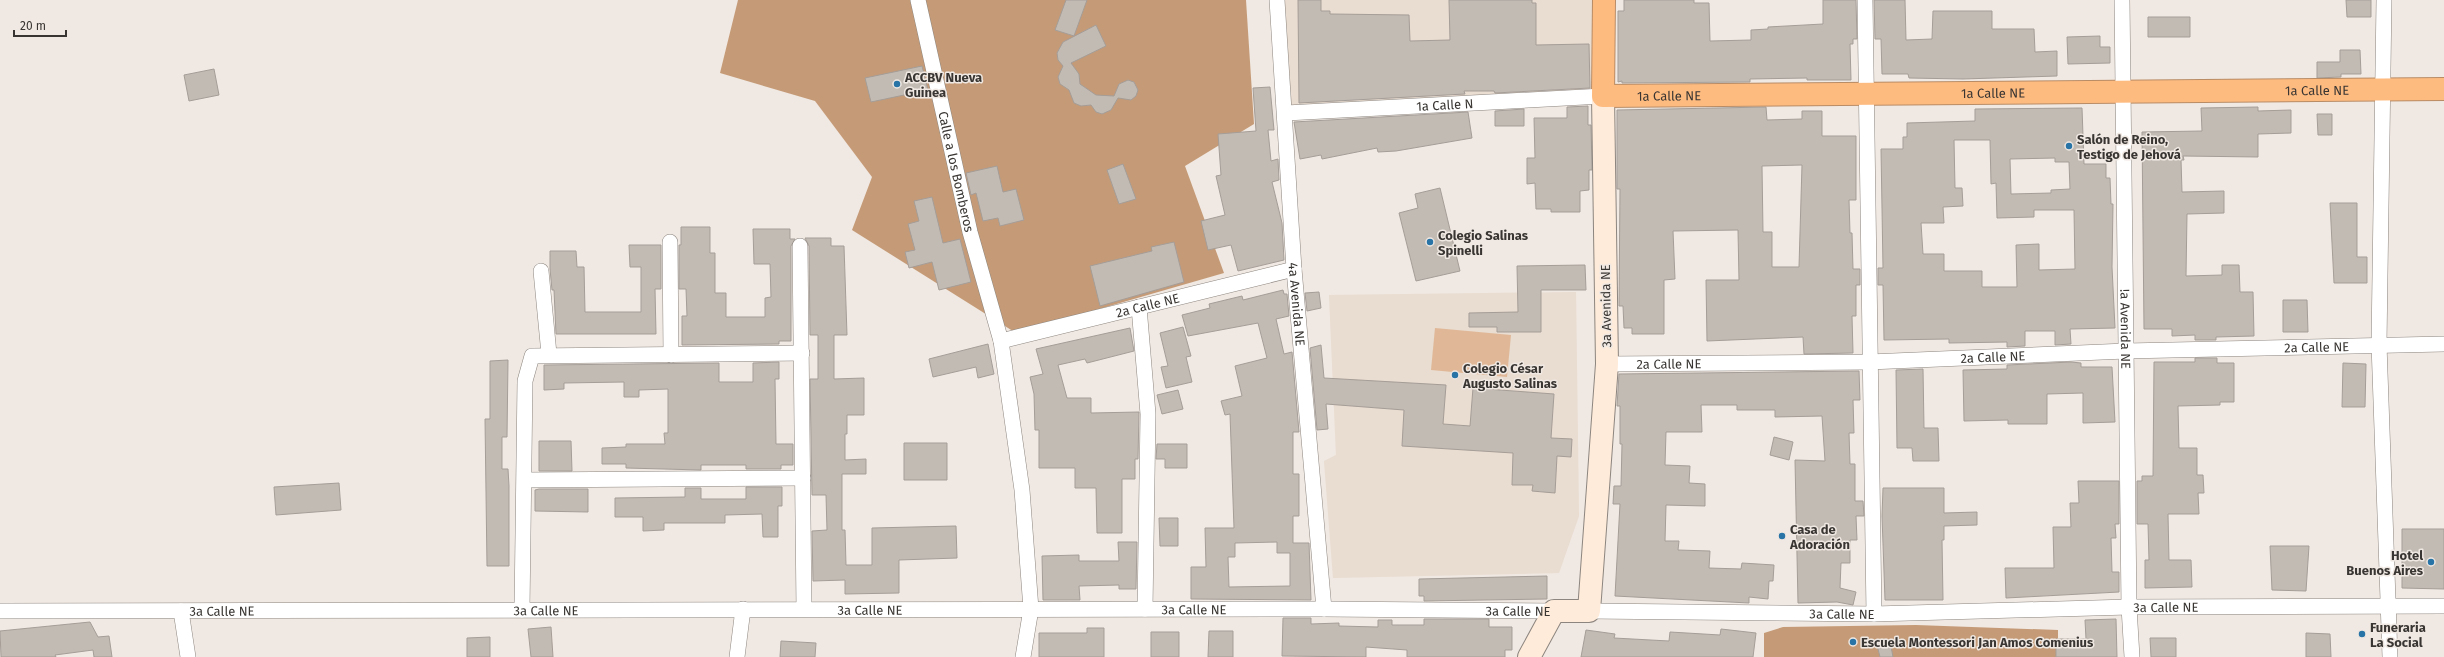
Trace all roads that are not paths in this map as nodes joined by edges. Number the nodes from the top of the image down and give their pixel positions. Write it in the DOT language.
graph roads {
  1 [pos="918,0"];
  2 [pos="1277,0"];
  3 [pos="1604,0"];
  4 [pos="1865,0"];
  5 [pos="2122,0"];
  6 [pos="2384,0"];
  7 [pos="2444,89"];
  8 [pos="2382,90"];
  9 [pos="2124,92"];
  10 [pos="1866,94"];
  11 [pos="1603,96"];
  12 [pos="1286,113"];
  13 [pos="670,242"];
  14 [pos="800,246"];
  15 [pos="1294,269"];
  16 [pos="541,271"];
  17 [pos="1139,307"];
  18 [pos="1001,341"];
  19 [pos="2379,344"];
  20 [pos="2444,344"];
  21 [pos="2126,351"];
  22 [pos="802,353"];
  23 [pos="549,354"];
  24 [pos="671,355"];
  25 [pos="1869,362"];
  26 [pos="1607,364"];
  27 [pos="803,478"];
  28 [pos="525,480"];
  29 [pos="2129,606"];
  30 [pos="2387,606"];
  31 [pos="2444,606"];
  32 [pos="1324,608"];
  33 [pos="743,609"];
  34 [pos="804,609"];
  35 [pos="1031,609"];
  36 [pos="1145,609"];
  37 [pos="522,610"];
  38 [pos="0,611"];
  39 [pos="181,611"];
  40 [pos="1554,611"];
  41 [pos="1589,611"];
  42 [pos="1874,614"];
  43 [pos="188,657"];
  44 [pos="737,657"];
  45 [pos="1023,657"];
  46 [pos="1529,657"];
  47 [pos="2132,657"];
  48 [pos="2390,657"];
  1 -- 18 [label="street, Calle a los Bomberos"];
  2 -- 12 [label="street, 4a Avenida NE"];
  3 -- 11 [label="highway, 3a Avenida NE"];
  4 -- 10 [label="street"];
  5 -- 9 [label="street, !a Avenida NE"];
  6 -- 8 [label="street"];
  7 -- 8 [label="highway, 1a Calle NE"];
  8 -- 9 [label="highway, 1a Calle NE"];
  8 -- 19 [label="street"];
  9 -- 10 [label="highway, 1a Calle NE"];
  9 -- 21 [label="street, !a Avenida NE"];
  10 -- 11 [label="highway, 1a Calle NE"];
  10 -- 25 [label="street"];
  11 -- 12 [label="street, 1a Calle N"];
  11 -- 26 [label="street, 3a Avenida NE"];
  12 -- 15 [label="street, 4a Avenida NE"];
  13 -- 24 [label="street"];
  14 -- 22 [label="street"];
  15 -- 17 [label="street, 2a Calle NE"];
  15 -- 32 [label="street, 4a Avenida NE"];
  16 -- 23 [label="street"];
  17 -- 18 [label="street, 2a Calle NE"];
  17 -- 36 [label="street"];
  18 -- 35 [label="street, Calle a los Bomberos"];
  19 -- 20 [label="street, 2a Calle NE"];
  19 -- 21 [label="street, 2a Calle NE"];
  19 -- 30 [label="street"];
  21 -- 25 [label="street, 2a Calle NE"];
  21 -- 29 [label="street, !a Avenida NE"];
  22 -- 24 [label="street"];
  22 -- 27 [label="street"];
  23 -- 24 [label="street"];
  23 -- 28 [label="street"];
  25 -- 26 [label="street, 2a Calle NE"];
  25 -- 42 [label="street"];
  26 -- 41 [label="street, 3a Avenida NE"];
  27 -- 28 [label="street"];
  27 -- 34 [label="street"];
  28 -- 37 [label="street"];
  29 -- 30 [label="street, 3a Calle NE"];
  29 -- 42 [label="street, 3a Calle NE"];
  29 -- 47 [label="street, !a Avenida NE"];
  30 -- 31 [label="street, 3a Calle NE"];
  30 -- 48 [label="street"];
  32 -- 36 [label="street, 3a Calle NE"];
  32 -- 40 [label="street, 3a Calle NE"];
  33 -- 34 [label="street, 3a Calle NE"];
  33 -- 37 [label="street, 3a Calle NE"];
  33 -- 44 [label="street"];
  34 -- 35 [label="street, 3a Calle NE"];
  35 -- 36 [label="street, 3a Calle NE"];
  35 -- 45 [label="street, Calle a los Bomberos"];
  37 -- 39 [label="street, 3a Calle NE"];
  38 -- 39 [label="street, 3a Calle NE"];
  39 -- 43 [label="street"];
  40 -- 41 [label="street, 3a Calle NE"];
  40 -- 46 [label="street"];
  41 -- 42 [label="street, 3a Calle NE"];
}
